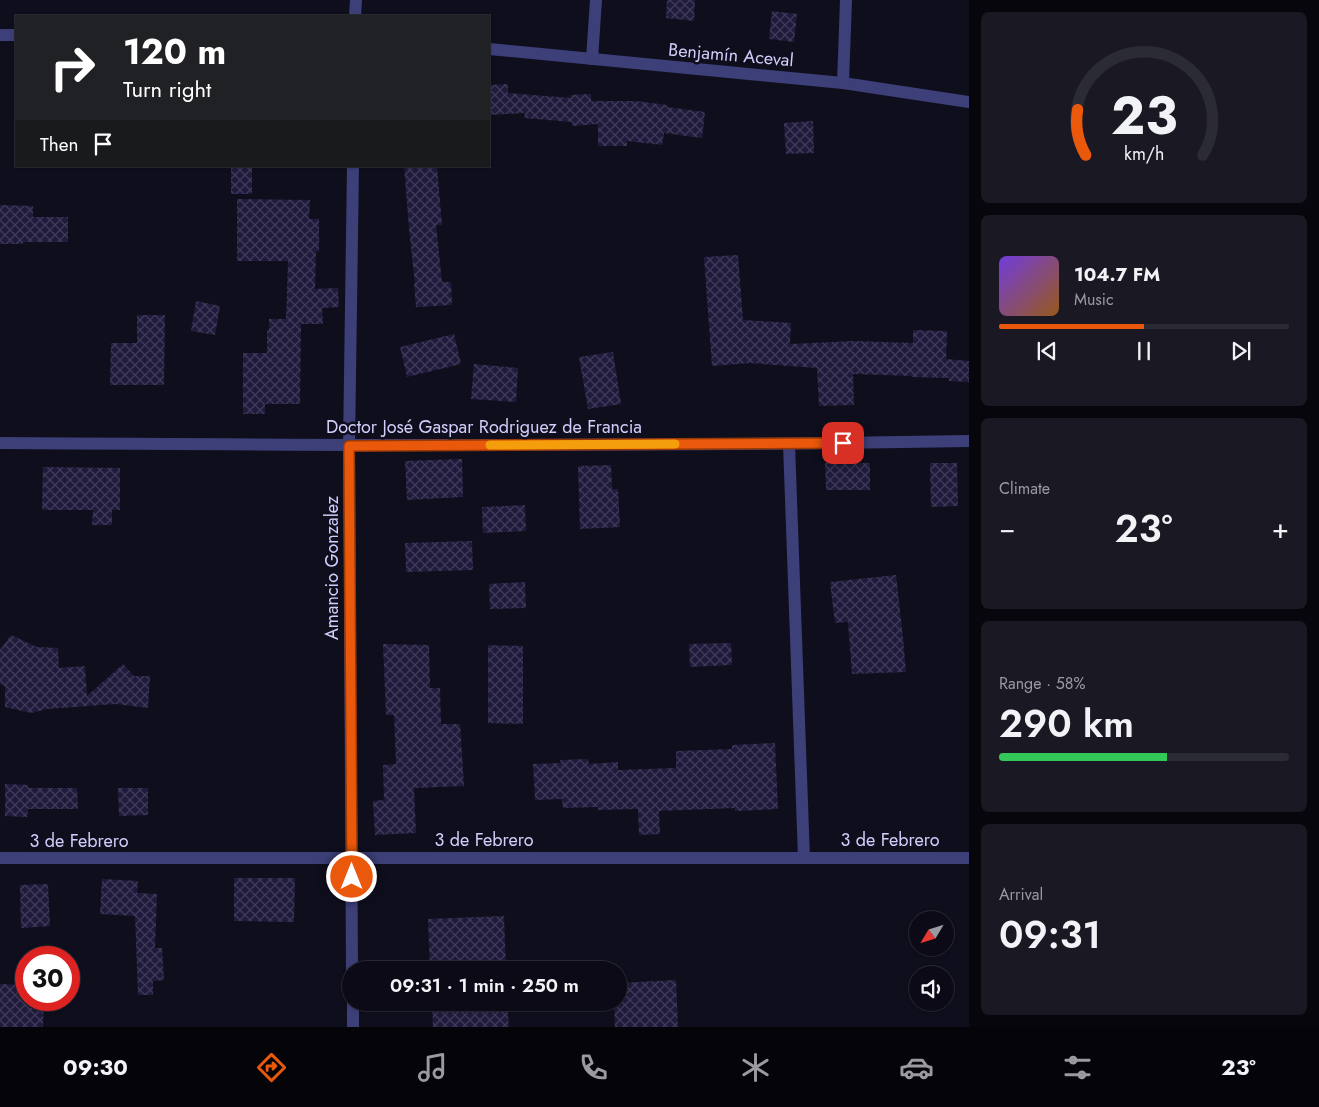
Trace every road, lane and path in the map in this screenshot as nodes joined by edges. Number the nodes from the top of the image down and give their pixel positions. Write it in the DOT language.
graph roads {
  1 [pos="356,0"];
  2 [pos="596,0"];
  3 [pos="846,0"];
  4 [pos="356,15"];
  5 [pos="0,34"];
  6 [pos="15,35"];
  7 [pos="490,49"];
  8 [pos="592,59"];
  9 [pos="843,83"];
  10 [pos="969,102"];
  11 [pos="353,167"];
  12 [pos="969,441"];
  13 [pos="0,444"];
  14 [pos="789,444"];
  15 [pos="349,446"];
  16 [pos="0,858"];
  17 [pos="351,858"];
  18 [pos="804,858"];
  19 [pos="969,858"];
  20 [pos="352,961"];
  21 [pos="352,1011"];
  22 [pos="353,1027"];
  1 -- 4 [label="street"];
  2 -- 8 [label="street"];
  3 -- 9 [label="street"];
  5 -- 6 [label="street"];
  7 -- 8 [label="street, Benjamín Aceval"];
  8 -- 9 [label="street, Benjamín Aceval"];
  9 -- 10 [label="street, Benjamín Aceval"];
  11 -- 15 [label="street, Amancio Gonzalez"];
  12 -- 14 [label="street, Doctor José Gaspar Rodriguez de Francia"];
  13 -- 15 [label="street, Doctor José Gaspar Rodriguez de Francia"];
  14 -- 15 [label="street, Doctor José Gaspar Rodriguez de Francia"];
  14 -- 18 [label="street"];
  15 -- 17 [label="street, Amancio Gonzalez"];
  16 -- 17 [label="street, 3 de Febrero"];
  17 -- 18 [label="street, 3 de Febrero"];
  17 -- 20 [label="street, Amancio Gonzalez"];
  18 -- 19 [label="street, 3 de Febrero"];
  21 -- 22 [label="street"];
}
